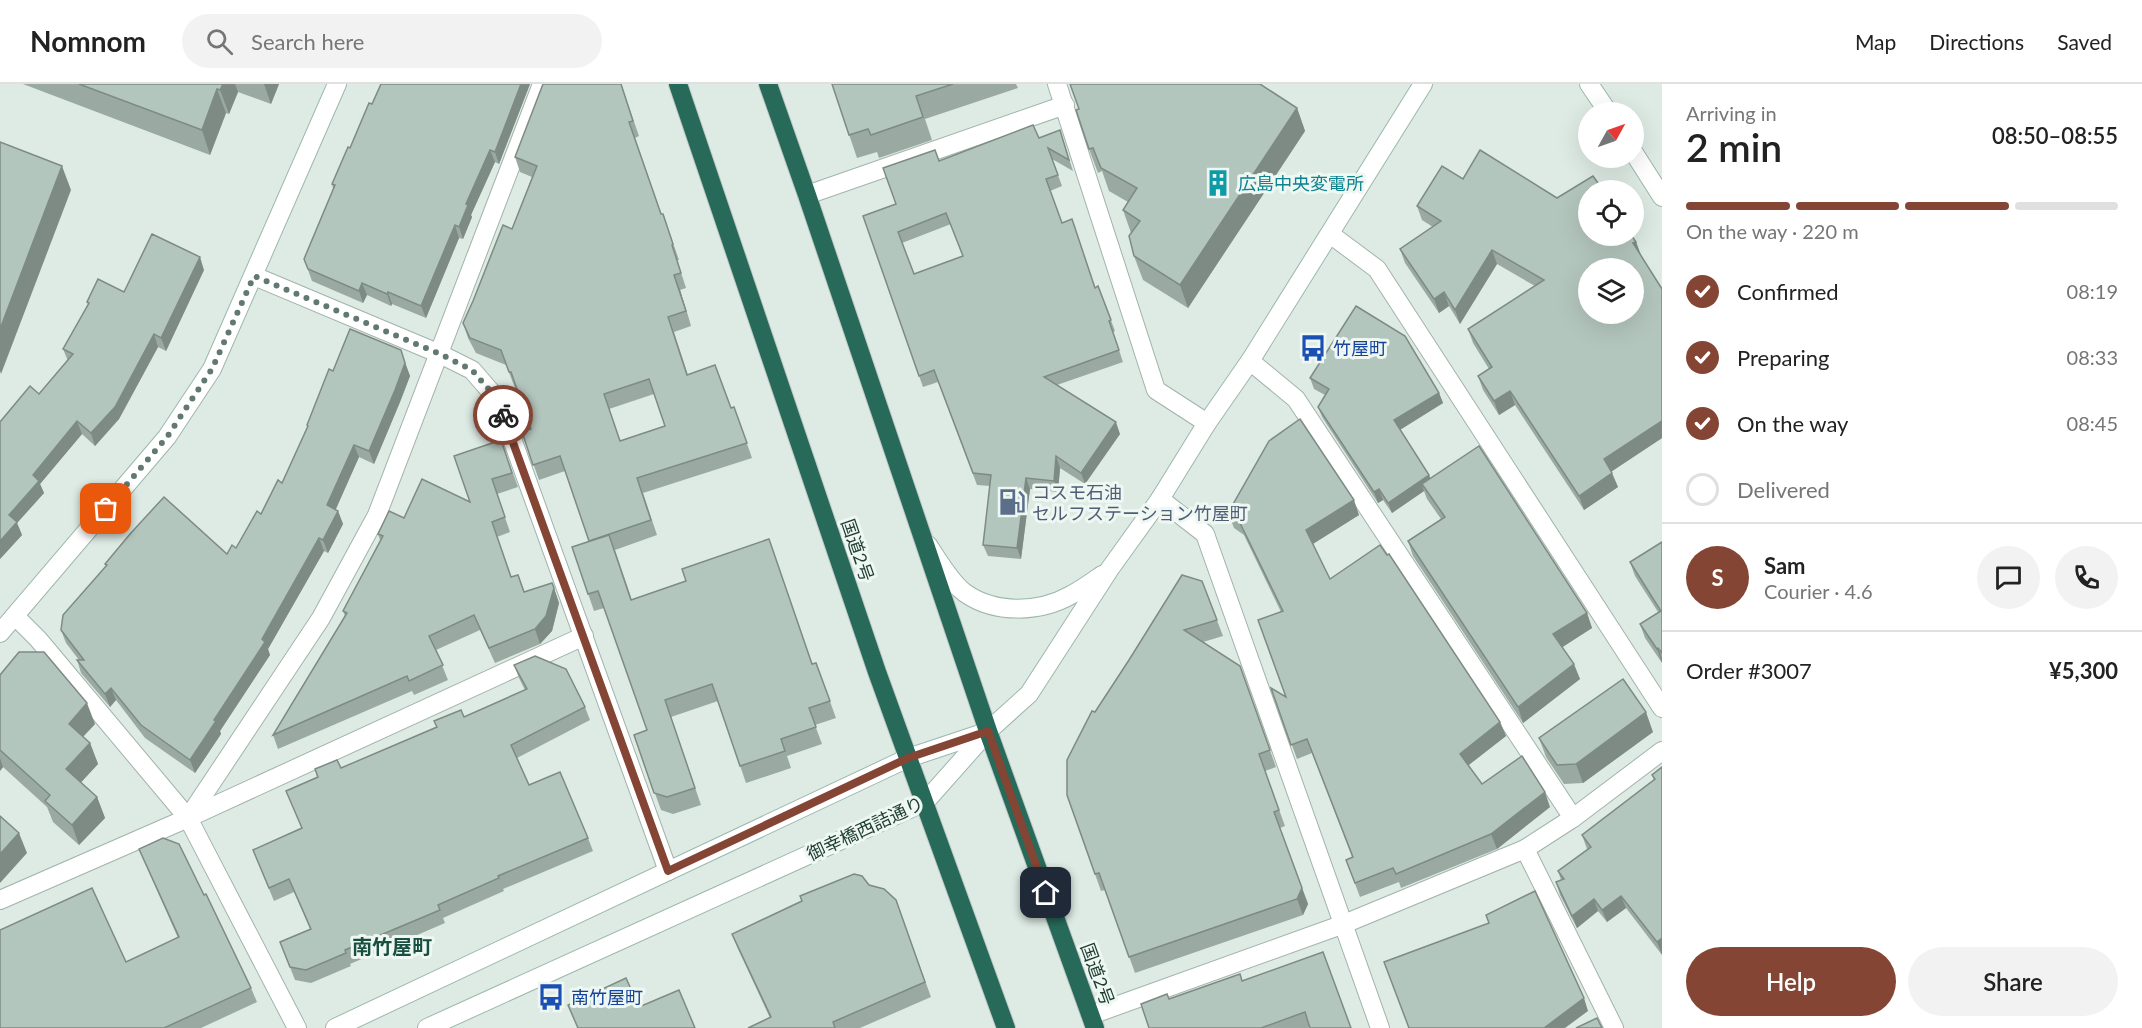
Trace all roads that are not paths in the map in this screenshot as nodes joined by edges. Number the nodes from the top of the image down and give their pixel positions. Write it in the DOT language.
graph roads {
  1 [pos="337,84"];
  2 [pos="542,84"];
  3 [pos="678,84"];
  4 [pos="768,84"];
  5 [pos="1057,84"];
  6 [pos="1423,84"];
  7 [pos="1589,84"];
  8 [pos="1601,102"];
  9 [pos="1065,105"];
  10 [pos="1644,168"];
  11 [pos="807,195"];
  12 [pos="1662,197"];
  13 [pos="1330,234"];
  14 [pos="254,276"];
  15 [pos="440,354"];
  16 [pos="1250,361"];
  17 [pos="1207,423"];
  18 [pos="1160,499"];
  19 [pos="922,536"];
  20 [pos="1109,570"];
  21 [pos="15,616"];
  22 [pos="0,633"];
  23 [pos="584,636"];
  24 [pos="1662,708"];
  25 [pos="988,731"];
  26 [pos="1662,751"];
  27 [pos="908,758"];
  28 [pos="925,802"];
  29 [pos="188,818"];
  30 [pos="1573,818"];
  31 [pos="1524,849"];
  32 [pos="668,871"];
  33 [pos="0,900"];
  34 [pos="1344,924"];
  35 [pos="1093,1021"];
  36 [pos="297,1028"];
  37 [pos="335,1028"];
  38 [pos="427,1028"];
  39 [pos="1006,1028"];
  40 [pos="1380,1028"];
  41 [pos="1614,1028"];
  1 -- 14 [label="street"];
  2 -- 15 [label="street"];
  3 -- 27 [label="highway, 国道2号"];
  4 -- 11 [label="highway, 国道2号"];
  5 -- 9 [label="street"];
  6 -- 13 [label="street, 御幸橋西詰通り"];
  7 -- 8 [label="street"];
  9 -- 11 [label="street"];
  9 -- 17 [label="street"];
  10 -- 12 [label="street"];
  11 -- 19 [label="highway, 国道2号"];
  13 -- 16 [label="street, 御幸橋西詰通り"];
  13 -- 24 [label="street"];
  14 -- 15 [label="street"];
  14 -- 21 [label="street"];
  15 -- 23 [label="street"];
  15 -- 29 [label="street"];
  16 -- 17 [label="street, 御幸橋西詰通り"];
  16 -- 30 [label="street"];
  17 -- 18 [label="street, 御幸橋西詰通り"];
  18 -- 20 [label="street, 御幸橋西詰通り"];
  18 -- 34 [label="street"];
  19 -- 20 [label="street"];
  19 -- 25 [label="highway, 国道2号"];
  20 -- 25 [label="street, 御幸橋西詰通り"];
  21 -- 22 [label="street"];
  21 -- 29 [label="street"];
  23 -- 29 [label="street"];
  23 -- 32 [label="street"];
  25 -- 27 [label="street"];
  25 -- 28 [label="street, 御幸橋西詰通り"];
  25 -- 35 [label="highway, 国道2号"];
  26 -- 30 [label="street"];
  27 -- 28 [label="highway, 国道2号"];
  27 -- 32 [label="street"];
  28 -- 38 [label="street, 御幸橋西詰通り"];
  28 -- 39 [label="highway, 国道2号"];
  29 -- 33 [label="street"];
  29 -- 36 [label="street"];
  30 -- 31 [label="street"];
  31 -- 34 [label="street"];
  31 -- 41 [label="street"];
  32 -- 37 [label="street"];
  34 -- 35 [label="street"];
  34 -- 40 [label="street"];
}
